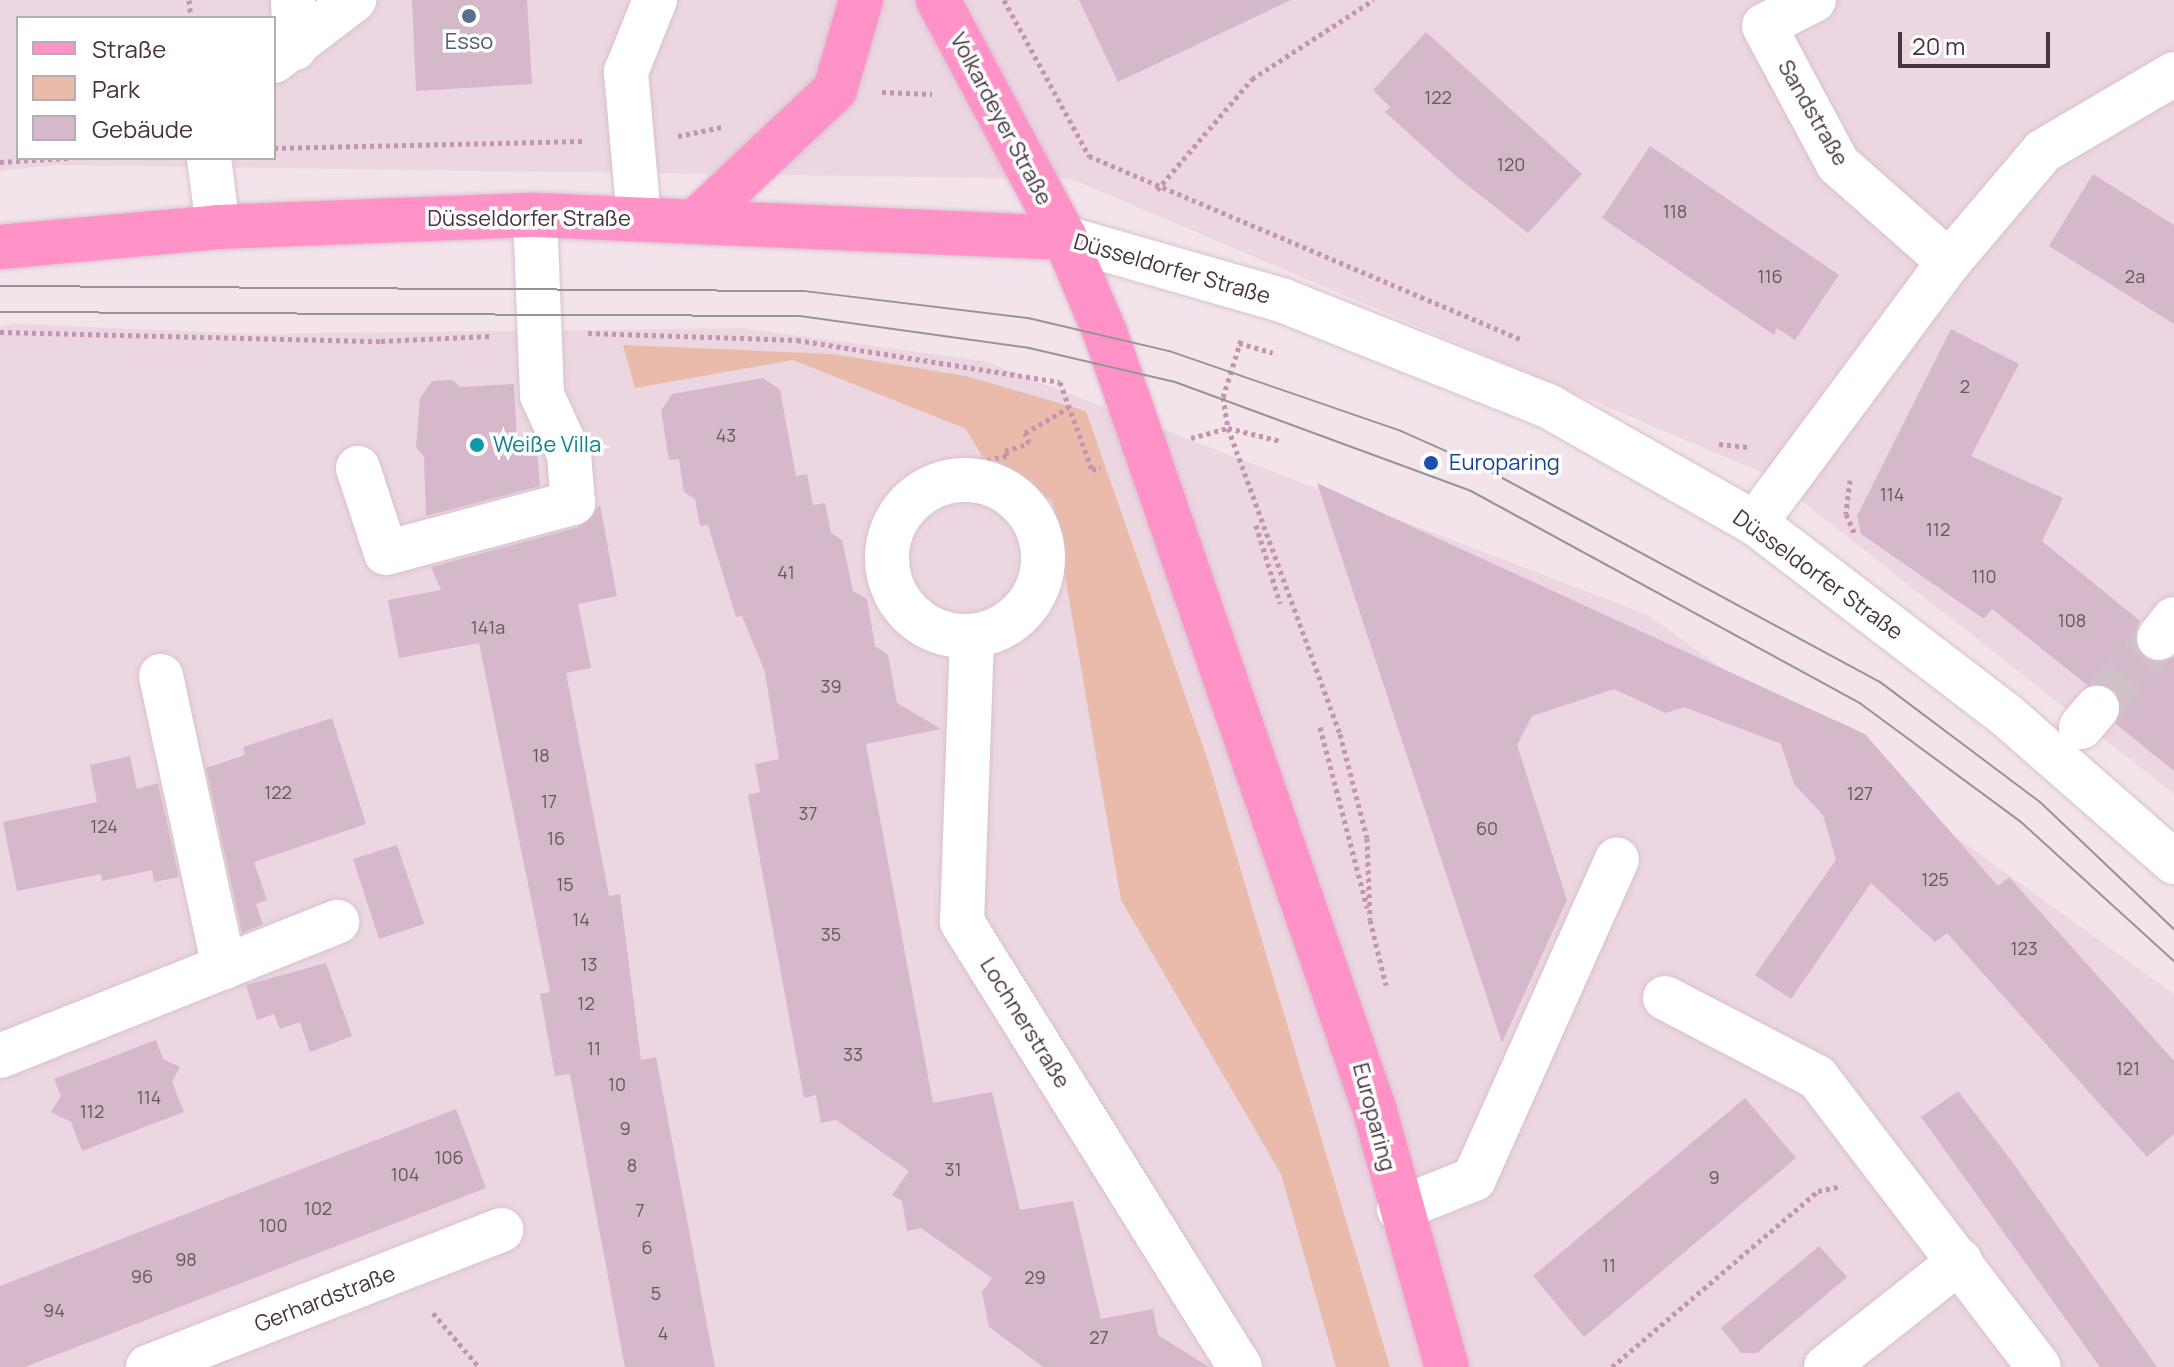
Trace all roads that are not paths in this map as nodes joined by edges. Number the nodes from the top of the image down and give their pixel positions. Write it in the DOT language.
graph roads {
  1 [pos="293,0"];
  2 [pos="655,0"];
  3 [pos="861,0"];
  4 [pos="938,0"];
  5 [pos="1814,0"];
  6 [pos="347,3"];
  7 [pos="285,55"];
  8 [pos="2174,74"];
  9 [pos="209,160"];
  10 [pos="535,215"];
  11 [pos="639,218"];
  12 [pos="697,220"];
  13 [pos="218,227"];
  14 [pos="1065,238"];
  15 [pos="0,247"];
  16 [pos="1949,262"];
  17 [pos="358,468"];
  18 [pos="1755,523"];
  19 [pos="972,637"];
  20 [pos="161,676"];
  21 [pos="1617,860"];
  22 [pos="2174,862"];
  23 [pos="337,922"];
  24 [pos="224,967"];
  25 [pos="1665,998"];
  26 [pos="0,1056"];
  27 [pos="1399,1209"];
  28 [pos="501,1230"];
  29 [pos="1960,1261"];
  30 [pos="148,1367"];
  31 [pos="1240,1367"];
  32 [pos="1447,1367"];
  33 [pos="1826,1367"];
  34 [pos="2039,1367"];
  1 -- 7 [label="street"];
  2 -- 11 [label="street"];
  3 -- 12 [label="main road"];
  4 -- 14 [label="main road, Volkardeyer Straße"];
  5 -- 16 [label="street, Sandstraße"];
  6 -- 7 [label="street"];
  8 -- 16 [label="street"];
  9 -- 13 [label="street"];
  10 -- 11 [label="main road, Düsseldorfer Straße"];
  10 -- 13 [label="main road, Düsseldorfer Straße"];
  10 -- 17 [label="street"];
  11 -- 12 [label="main road, Düsseldorfer Straße"];
  12 -- 14 [label="main road, Düsseldorfer Straße"];
  13 -- 15 [label="main road, Düsseldorfer Straße"];
  14 -- 18 [label="street, Düsseldorfer Straße"];
  14 -- 27 [label="main road, Europaring"];
  16 -- 18 [label="street"];
  18 -- 22 [label="street, Düsseldorfer Straße"];
  19 -- 19 [label="street"];
  19 -- 31 [label="street, Lochnerstraße"];
  20 -- 24 [label="street"];
  21 -- 27 [label="street"];
  23 -- 24 [label="street"];
  24 -- 26 [label="street"];
  25 -- 29 [label="street"];
  27 -- 32 [label="main road, Europaring"];
  28 -- 30 [label="street, Gerhardstraße"];
  29 -- 33 [label="street"];
  29 -- 34 [label="street"];
}
